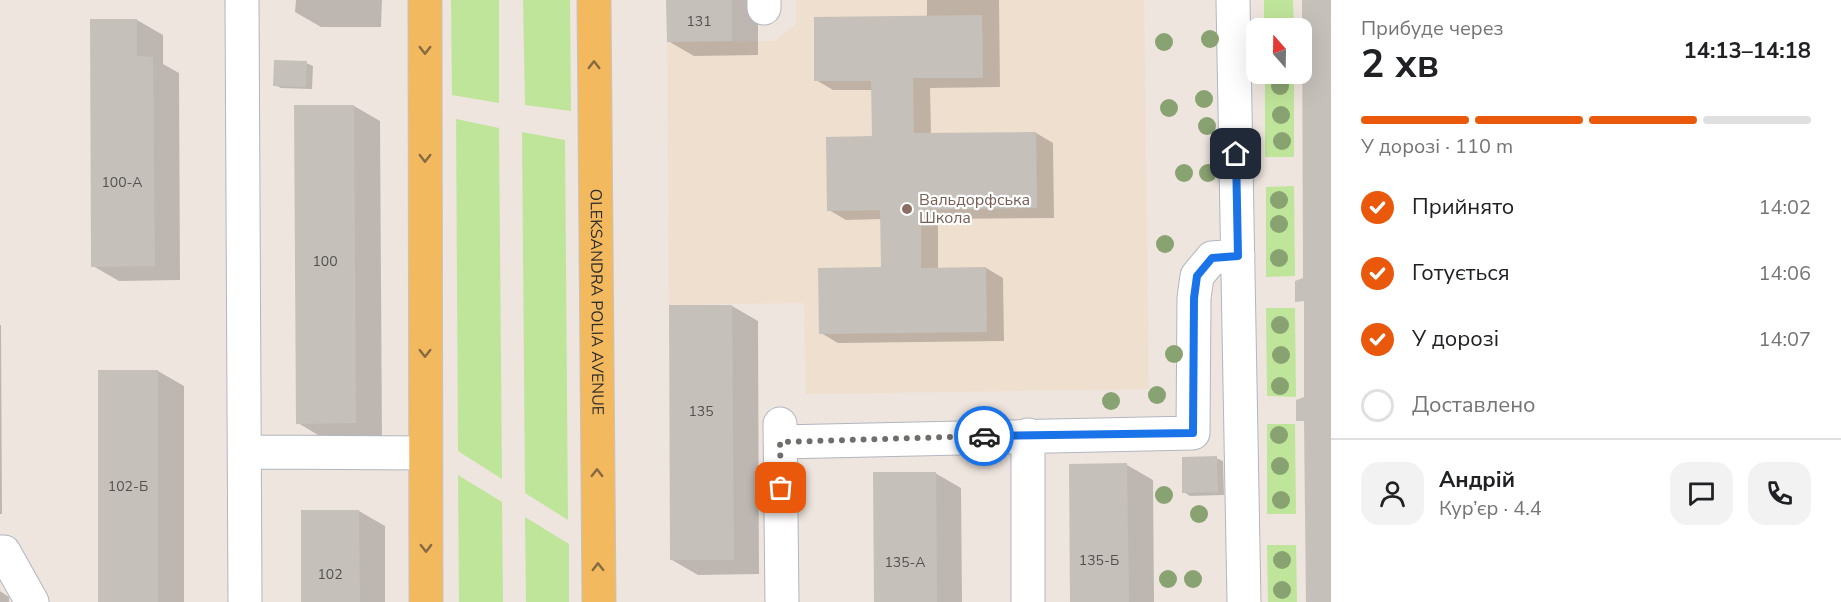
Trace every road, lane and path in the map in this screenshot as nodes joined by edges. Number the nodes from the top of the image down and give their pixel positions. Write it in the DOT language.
graph roads {
  1 [pos="242,0"];
  2 [pos="424,0"];
  3 [pos="594,0"];
  4 [pos="1233,0"];
  5 [pos="1238,256"];
  6 [pos="1028,435"];
  7 [pos="245,452"];
  8 [pos="425,453"];
  9 [pos="0,552"];
  10 [pos="32,602"];
  11 [pos="245,602"];
  12 [pos="426,602"];
  13 [pos="599,602"];
  14 [pos="782,602"];
  15 [pos="1028,602"];
  16 [pos="1244,602"];
  1 -- 7 [label="lane"];
  2 -- 8 [label="main road, one-way"];
  13 -- 3 [label="main road, OLEKSANDRA POLIA AVENUE, one-way"];
  4 -- 5 [label="lane"];
  5 -- 6 [label="lane"];
  5 -- 16 [label="lane"];
  6 -- 14 [label="lane"];
  6 -- 15 [label="lane"];
  7 -- 8 [label="lane"];
  7 -- 11 [label="lane"];
  8 -- 12 [label="main road, one-way"];
  9 -- 10 [label="lane"];
}
